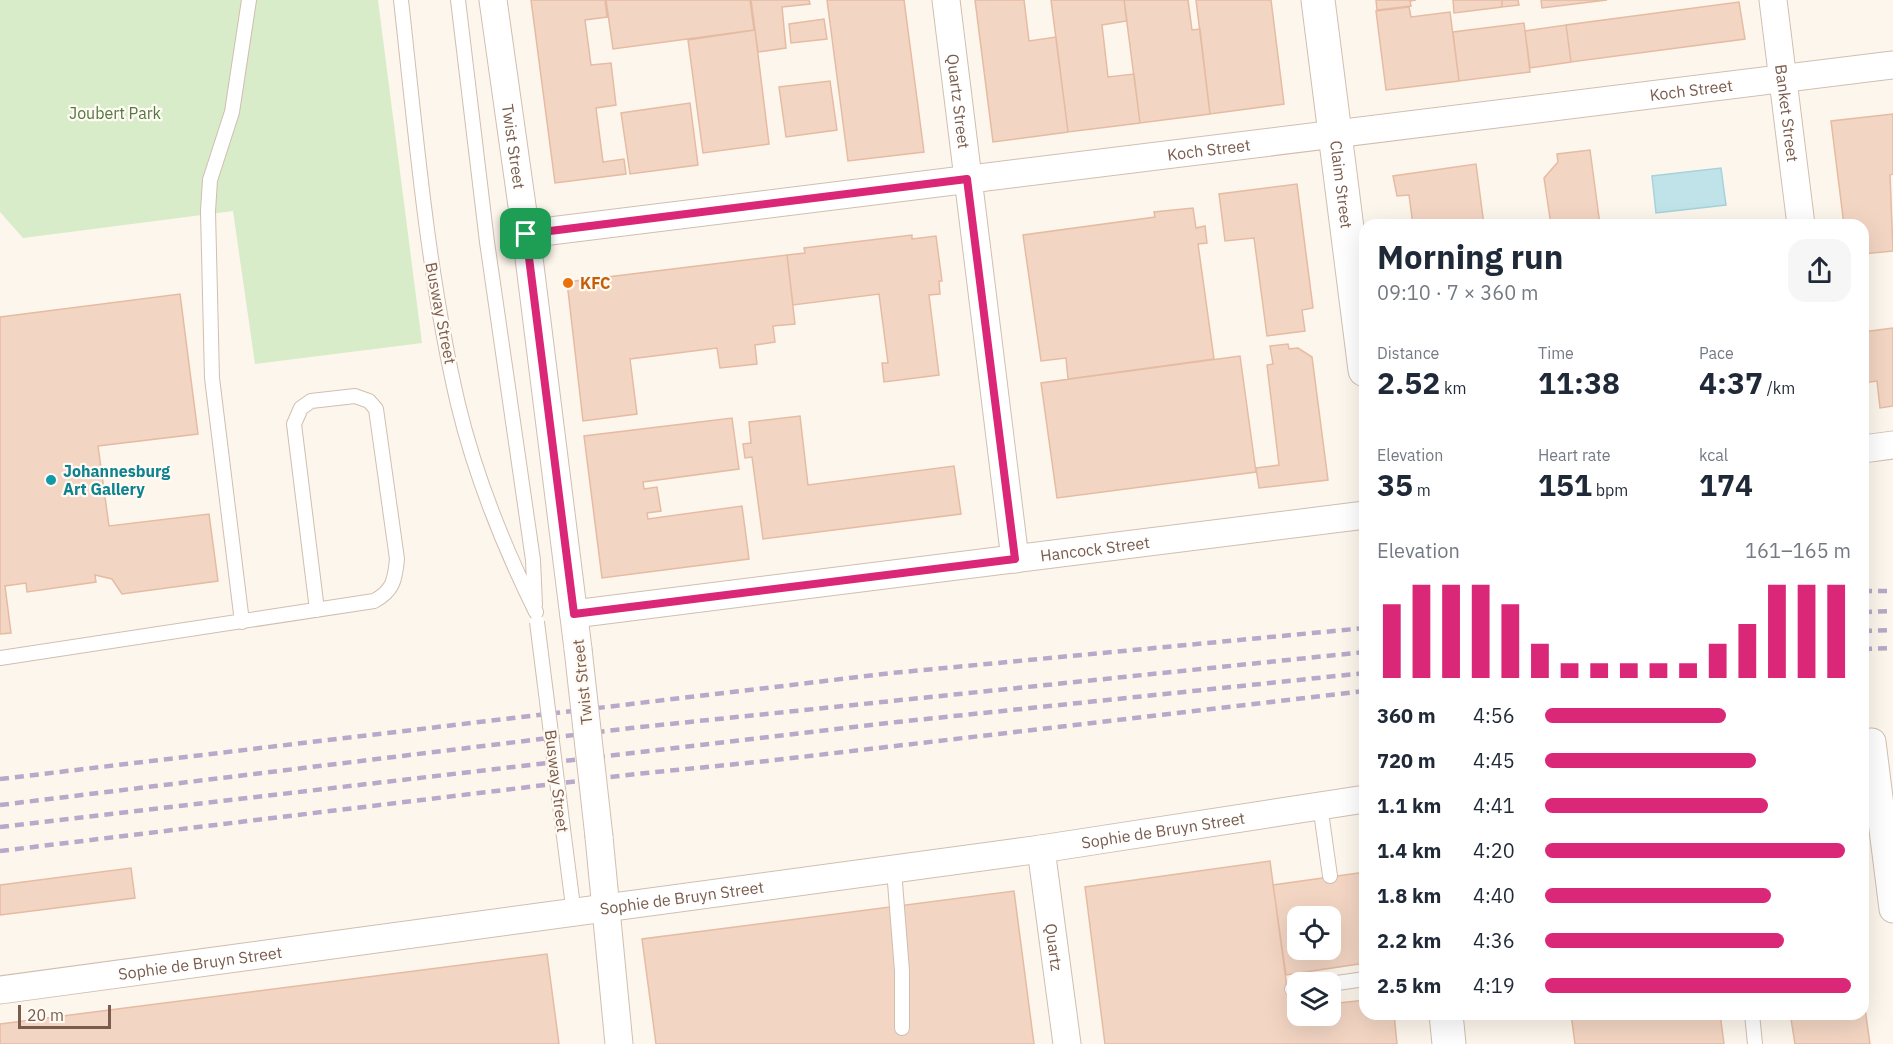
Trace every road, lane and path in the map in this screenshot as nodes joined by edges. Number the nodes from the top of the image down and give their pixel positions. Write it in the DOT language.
graph roads {
  1 [pos="249,0"];
  2 [pos="401,0"];
  3 [pos="458,0"];
  4 [pos="492,0"];
  5 [pos="946,0"];
  6 [pos="1318,0"];
  7 [pos="1773,0"];
  8 [pos="1893,64"];
  9 [pos="1783,79"];
  10 [pos="1335,134"];
  11 [pos="967,179"];
  12 [pos="1800,219"];
  13 [pos="526,234"];
  14 [pos="1359,323"];
  15 [pos="1893,445"];
  16 [pos="1869,448"];
  17 [pos="1359,516"];
  18 [pos="1015,559"];
  19 [pos="317,610"];
  20 [pos="574,614"];
  21 [pos="536,617"];
  22 [pos="242,622"];
  23 [pos="0,658"];
  24 [pos="1876,741"];
  25 [pos="1359,800"];
  26 [pos="1320,805"];
  27 [pos="1041,849"];
  28 [pos="894,870"];
  29 [pos="1330,876"];
  30 [pos="1893,909"];
  31 [pos="605,910"];
  32 [pos="574,914"];
  33 [pos="1359,981"];
  34 [pos="1341,983"];
  35 [pos="0,990"];
  36 [pos="1447,1020"];
  37 [pos="1753,1020"];
  38 [pos="902,1028"];
  39 [pos="619,1044"];
  40 [pos="1067,1044"];
  41 [pos="1449,1044"];
  42 [pos="1755,1044"];
  1 -- 22 [label="lane"];
  2 -- 21 [label="lane, Busway Street"];
  3 -- 21 [label="lane, Busway Street"];
  4 -- 13 [label="street, Twist Street"];
  5 -- 11 [label="street, Quartz Street"];
  6 -- 10 [label="street, Claim Street"];
  7 -- 9 [label="street, Banket Street"];
  8 -- 9 [label="street, Koch Street"];
  9 -- 10 [label="street, Koch Street"];
  9 -- 12 [label="street, Banket Street"];
  10 -- 11 [label="street, Koch Street"];
  10 -- 14 [label="street, Claim Street"];
  11 -- 13 [label="street, Koch Street"];
  11 -- 18 [label="street, Quartz Street"];
  13 -- 20 [label="street, Twist Street"];
  15 -- 16 [label="street"];
  17 -- 18 [label="street, Hancock Street"];
  18 -- 20 [label="street, Hancock Street"];
  19 -- 19 [label="lane"];
  19 -- 22 [label="lane"];
  20 -- 31 [label="street, Twist Street, bridge"];
  21 -- 32 [label="lane, Busway Street, bridge"];
  22 -- 23 [label="lane"];
  24 -- 30 [label="street"];
  25 -- 26 [label="street, Sophie de Bruyn Street"];
  26 -- 27 [label="street, Sophie de Bruyn Street"];
  26 -- 29 [label="lane"];
  27 -- 28 [label="street, Sophie de Bruyn Street"];
  27 -- 40 [label="street, Quartz"];
  28 -- 31 [label="street, Sophie de Bruyn Street"];
  28 -- 38 [label="lane"];
  31 -- 32 [label="street, Sophie de Bruyn Street"];
  31 -- 39 [label="street, Twist Street"];
  32 -- 35 [label="street, Sophie de Bruyn Street"];
  33 -- 34 [label="lane"];
  36 -- 41 [label="street"];
  37 -- 42 [label="lane"];
}
